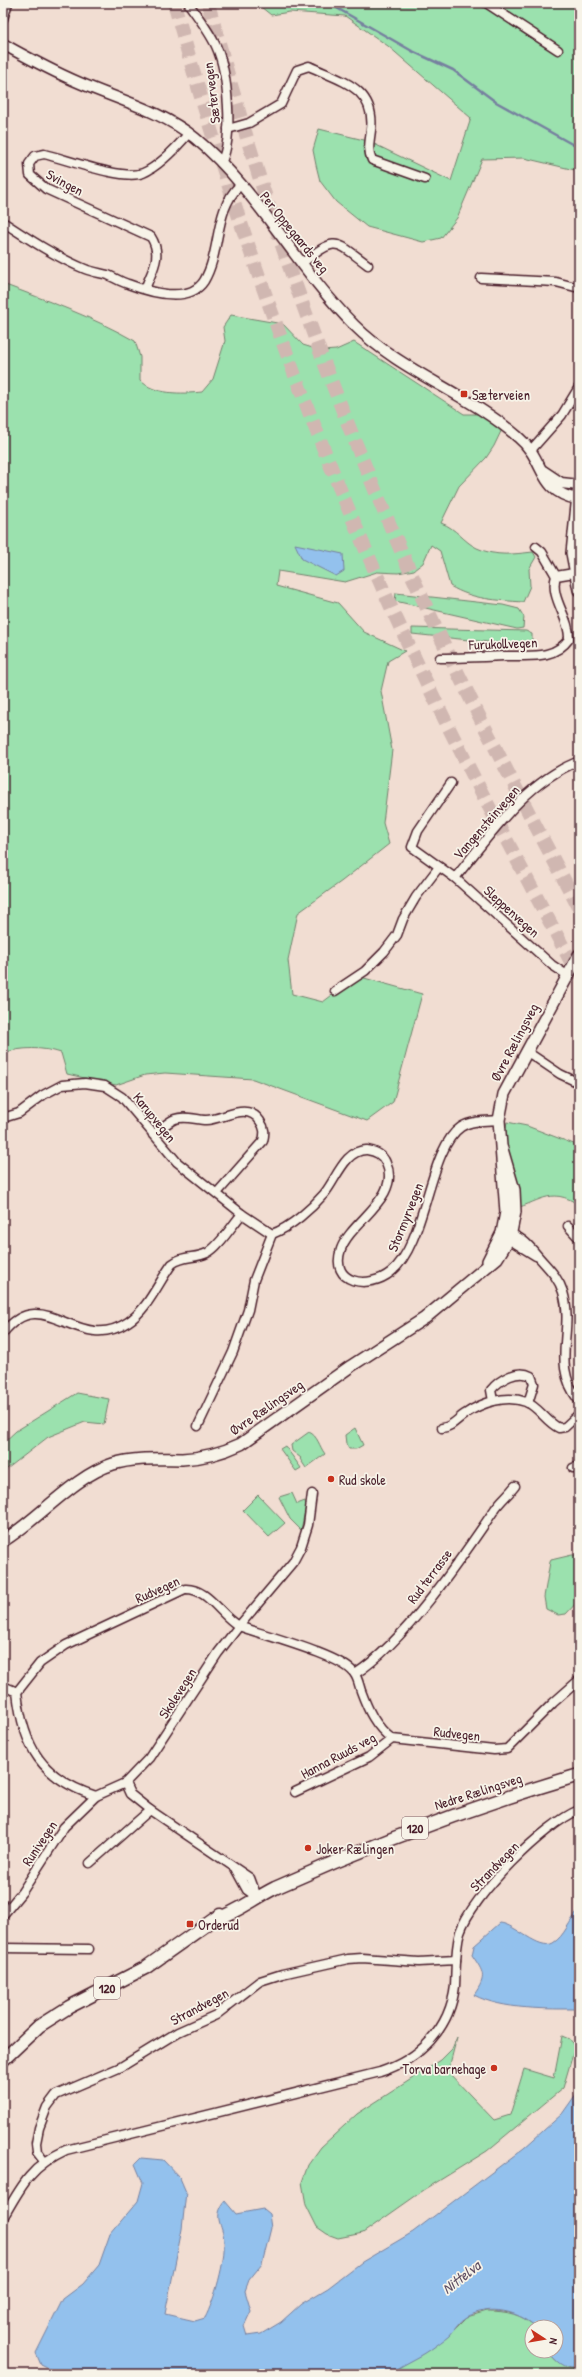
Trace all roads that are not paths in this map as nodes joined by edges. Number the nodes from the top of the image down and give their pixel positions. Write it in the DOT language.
graph roads {
  1 [pos="8,3"];
  2 [pos="188,3"];
  3 [pos="486,3"];
  4 [pos="3,19"];
  5 [pos="3,44"];
  6 [pos="558,50"];
  7 [pos="228,129"];
  8 [pos="189,133"];
  9 [pos="221,163"];
  10 [pos="425,179"];
  11 [pos="240,185"];
  12 [pos="3,222"];
  13 [pos="302,263"];
  14 [pos="368,265"];
  15 [pos="481,278"];
  16 [pos="579,288"];
  17 [pos="145,289"];
  18 [pos="579,387"];
  19 [pos="532,450"];
  20 [pos="543,471"];
  21 [pos="579,485"];
  22 [pos="577,499"];
  23 [pos="536,547"];
  24 [pos="574,573"];
  25 [pos="556,576"];
  26 [pos="579,590"];
  27 [pos="440,658"];
  28 [pos="579,761"];
  29 [pos="451,783"];
  30 [pos="439,867"];
  31 [pos="455,878"];
  32 [pos="579,955"];
  33 [pos="567,975"];
  34 [pos="335,990"];
  35 [pos="526,1051"];
  36 [pos="579,1083"];
  37 [pos="3,1118"];
  38 [pos="499,1120"];
  39 [pos="153,1136"];
  40 [pos="217,1193"];
  41 [pos="242,1214"];
  42 [pos="568,1226"];
  43 [pos="272,1234"];
  44 [pos="507,1236"];
  45 [pos="579,1238"];
  46 [pos="3,1333"];
  47 [pos="494,1401"];
  48 [pos="579,1401"];
  49 [pos="528,1403"];
  50 [pos="579,1414"];
  51 [pos="198,1426"];
  52 [pos="442,1428"];
  53 [pos="515,1486"];
  54 [pos="312,1494"];
  55 [pos="3,1541"];
  56 [pos="239,1626"];
  57 [pos="354,1674"];
  58 [pos="579,1680"];
  59 [pos="3,1686"];
  60 [pos="17,1692"];
  61 [pos="392,1739"];
  62 [pos="579,1775"];
  63 [pos="125,1783"];
  64 [pos="295,1792"];
  65 [pos="96,1796"];
  66 [pos="150,1810"];
  67 [pos="579,1810"];
  68 [pos="90,1863"];
  69 [pos="257,1897"];
  70 [pos="3,1915"];
  71 [pos="3,1948"];
  72 [pos="89,1949"];
  73 [pos="456,1960"];
  74 [pos="3,2060"];
  75 [pos="44,2161"];
  76 [pos="3,2218"];
  1 -- 4 [label="street"];
  2 -- 7 [label="street, Sætervegen"];
  3 -- 6 [label="street"];
  5 -- 8 [label="street, Per Oppegaards veg"];
  7 -- 9 [label="street, Sætervegen"];
  7 -- 10 [label="street"];
  8 -- 9 [label="street, Per Oppegaards veg"];
  8 -- 17 [label="street, Svingen"];
  9 -- 11 [label="street, Per Oppegaards veg"];
  11 -- 13 [label="street, Per Oppegaards veg"];
  11 -- 17 [label="street"];
  12 -- 17 [label="street"];
  13 -- 14 [label="street"];
  13 -- 19 [label="street, Per Oppegaards veg"];
  15 -- 16 [label="street"];
  18 -- 19 [label="street"];
  19 -- 20 [label="street, Per Oppegaards veg"];
  20 -- 21 [label="street, Per Oppegaards veg"];
  20 -- 22 [label="street, Per Oppegaards veg"];
  21 -- 22 [label="main road"];
  22 -- 24 [label="main road"];
  23 -- 25 [label="street, Furukollvegen"];
  24 -- 25 [label="street"];
  24 -- 26 [label="main road"];
  25 -- 27 [label="street, Furukollvegen"];
  28 -- 31 [label="street, Vangensteinvegen"];
  29 -- 30 [label="street, Sleppenvegen"];
  30 -- 31 [label="street, Sleppenvegen"];
  30 -- 34 [label="street"];
  31 -- 33 [label="street, Sleppenvegen"];
  32 -- 33 [label="main road, Øvre Rælingsveg"];
  33 -- 35 [label="main road, Øvre Rælingsveg"];
  35 -- 36 [label="street"];
  35 -- 38 [label="main road, Øvre Rælingsveg"];
  37 -- 39 [label="street, Karupvegen"];
  38 -- 43 [label="street, Stormyrvegen"];
  38 -- 44 [label="main road, Øvre Rælingsveg"];
  39 -- 40 [label="street, Karupvegen"];
  39 -- 40 [label="street"];
  40 -- 41 [label="street, Karupvegen"];
  41 -- 43 [label="street, Karupvegen"];
  41 -- 46 [label="street"];
  42 -- 45 [label="street"];
  43 -- 51 [label="street"];
  44 -- 48 [label="street"];
  44 -- 55 [label="main road, Øvre Rælingsveg"];
  47 -- 49 [label="street"];
  47 -- 49 [label="street"];
  47 -- 52 [label="street"];
  49 -- 50 [label="street"];
  53 -- 57 [label="street, Rud terrasse"];
  54 -- 56 [label="street, Skolevegen"];
  56 -- 57 [label="street, Rudvegen"];
  56 -- 60 [label="street, Rudvegen"];
  56 -- 63 [label="street, Skolevegen"];
  57 -- 61 [label="street"];
  58 -- 61 [label="street, Rudvegen"];
  59 -- 60 [label="street"];
  60 -- 65 [label="street"];
  61 -- 64 [label="street, Hanna Ruuds veg"];
  62 -- 69 [label="main road, Nedre Rælingsveg / 120"];
  63 -- 65 [label="street, Runivegen"];
  63 -- 66 [label="street"];
  65 -- 70 [label="street, Runivegen"];
  66 -- 68 [label="street"];
  66 -- 69 [label="street"];
  67 -- 73 [label="street, Strandvegen"];
  69 -- 74 [label="main road, Nedre Rælingsveg / 120"];
  71 -- 72 [label="street"];
  73 -- 75 [label="street, Strandvegen"];
  73 -- 75 [label="street, Strandvegen"];
  75 -- 76 [label="street, Strandvegen"];
}
